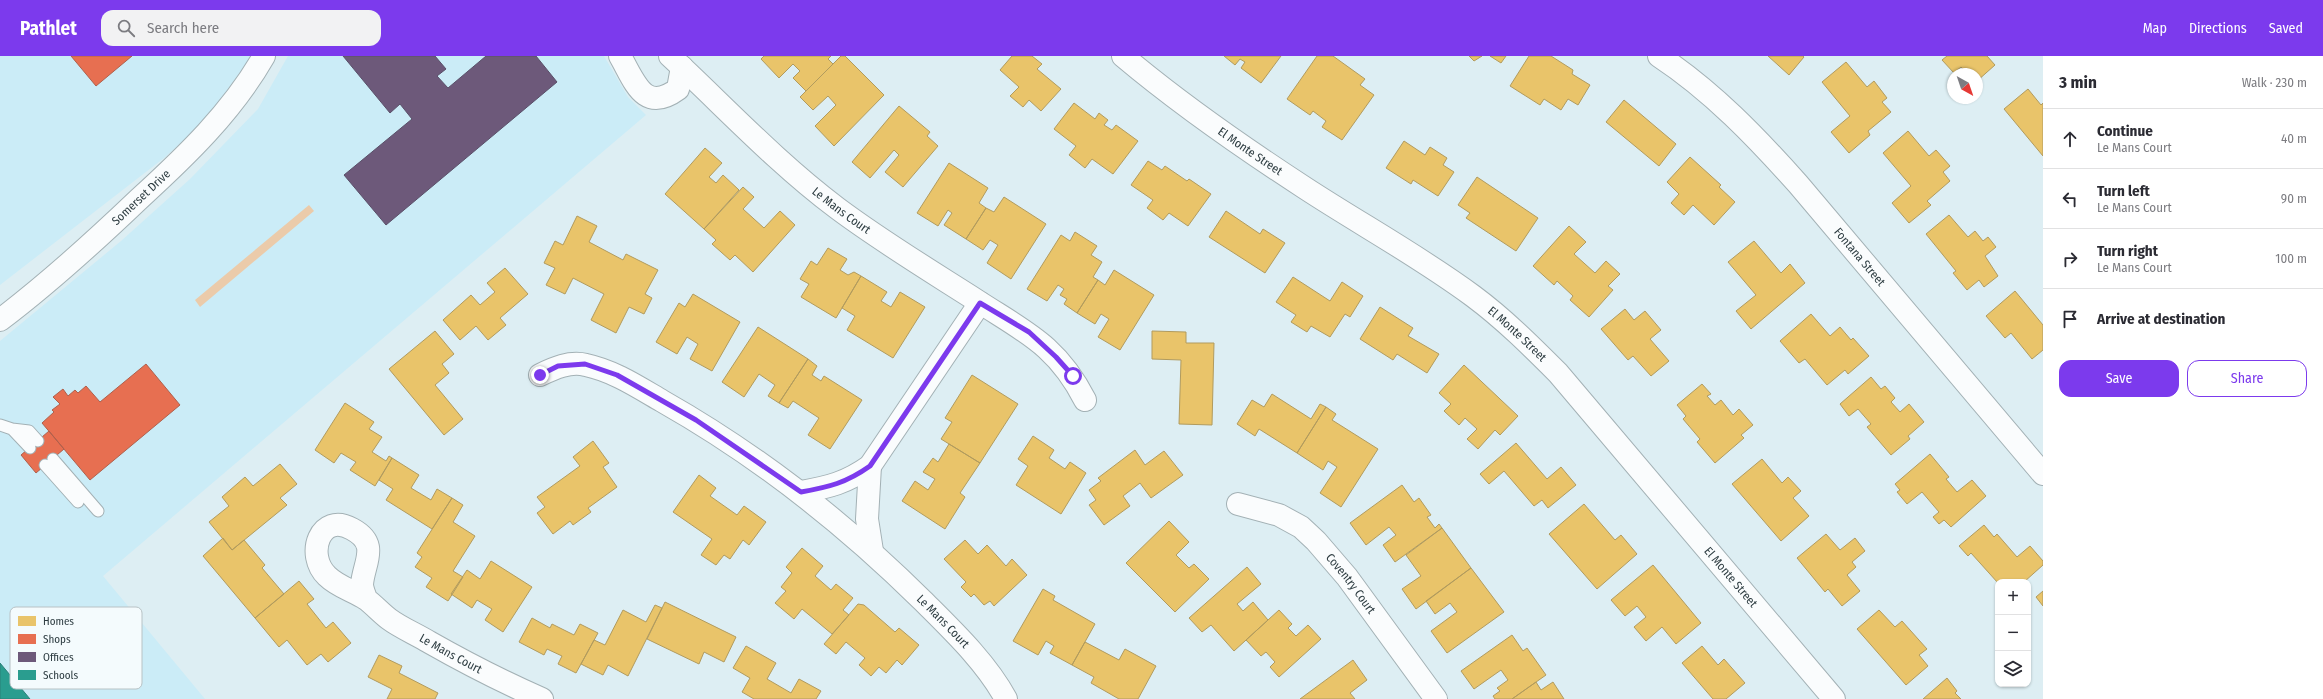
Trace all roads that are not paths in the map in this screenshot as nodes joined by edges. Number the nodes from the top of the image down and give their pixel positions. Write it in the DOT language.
graph roads {
  1 [pos="264,56"];
  2 [pos="620,56"];
  3 [pos="1123,56"];
  4 [pos="1660,56"];
  5 [pos="676,62"];
  6 [pos="980,303"];
  7 [pos="0,320"];
  8 [pos="540,375"];
  9 [pos="1085,400"];
  10 [pos="0,425"];
  11 [pos="34,444"];
  12 [pos="870,466"];
  13 [pos="2043,474"];
  14 [pos="801,492"];
  15 [pos="78,502"];
  16 [pos="1238,504"];
  17 [pos="98,511"];
  18 [pos="872,551"];
  19 [pos="366,599"];
  20 [pos="542,699"];
  21 [pos="1006,699"];
  22 [pos="1436,699"];
  23 [pos="1834,699"];
  1 -- 7 [label="street, Somerset Drive"];
  2 -- 5 [label="street"];
  3 -- 23 [label="street, El Monte Street"];
  4 -- 13 [label="street, Fontana Street"];
  5 -- 6 [label="street, Le Mans Court"];
  6 -- 9 [label="street, Le Mans Court"];
  6 -- 12 [label="street"];
  8 -- 14 [label="street, Le Mans Court"];
  10 -- 11 [label="lane"];
  12 -- 14 [label="street"];
  12 -- 18 [label="street"];
  14 -- 18 [label="street, Le Mans Court"];
  15 -- 17 [label="lane"];
  16 -- 22 [label="street, Coventry Court"];
  18 -- 21 [label="street, Le Mans Court"];
  19 -- 20 [label="street, Le Mans Court"];
}
